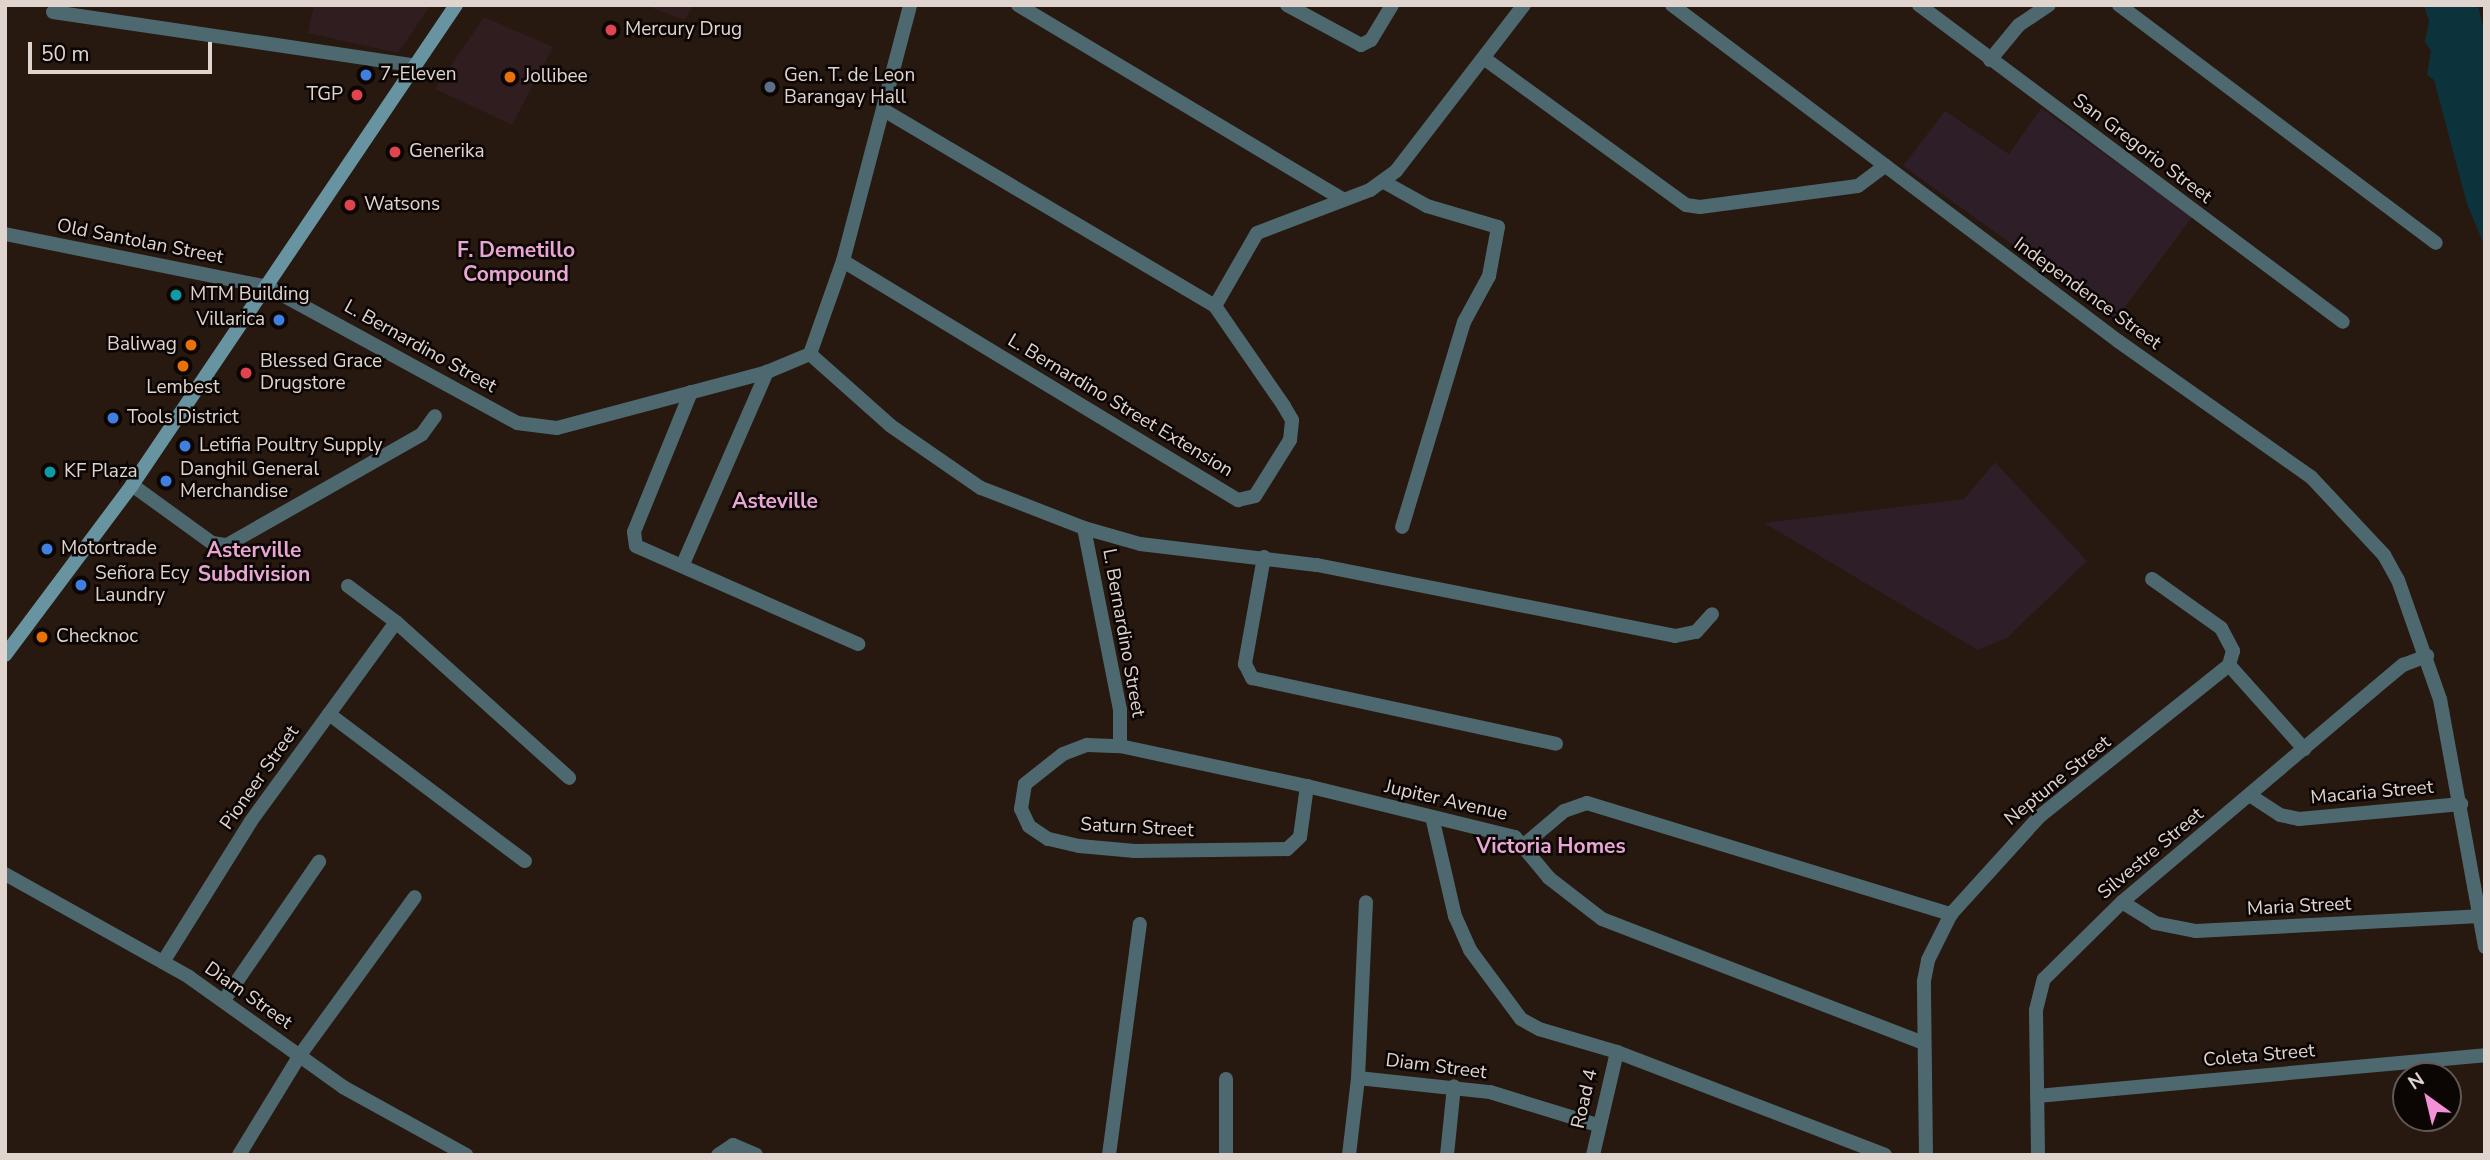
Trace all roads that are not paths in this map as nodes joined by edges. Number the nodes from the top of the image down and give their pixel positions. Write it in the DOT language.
graph roads {
  1 [pos="456,5"];
  2 [pos="910,5"];
  3 [pos="1018,5"];
  4 [pos="1287,5"];
  5 [pos="1392,5"];
  6 [pos="1524,5"];
  7 [pos="1672,5"];
  8 [pos="1919,5"];
  9 [pos="2049,5"];
  10 [pos="2119,5"];
  11 [pos="52,12"];
  12 [pos="1485,59"];
  13 [pos="1990,60"];
  14 [pos="414,65"];
  15 [pos="884,110"];
  16 [pos="1885,166"];
  17 [pos="1384,181"];
  18 [pos="1342,199"];
  19 [pos="5,234"];
  20 [pos="2436,243"];
  21 [pos="843,261"];
  22 [pos="268,287"];
  23 [pos="1214,306"];
  24 [pos="2343,322"];
  25 [pos="810,354"];
  26 [pos="767,372"];
  27 [pos="691,392"];
  28 [pos="435,416"];
  29 [pos="132,485"];
  30 [pos="1402,527"];
  31 [pos="1084,528"];
  32 [pos="1264,557"];
  33 [pos="683,564"];
  34 [pos="2152,579"];
  35 [pos="348,586"];
  36 [pos="1712,614"];
  37 [pos="396,622"];
  38 [pos="858,644"];
  39 [pos="5,655"];
  40 [pos="2427,656"];
  41 [pos="2229,665"];
  42 [pos="329,715"];
  43 [pos="1556,744"];
  44 [pos="1120,746"];
  45 [pos="2304,749"];
  46 [pos="569,778"];
  47 [pos="1307,786"];
  48 [pos="2250,796"];
  49 [pos="2461,804"];
  50 [pos="1433,821"];
  51 [pos="1525,844"];
  52 [pos="525,861"];
  53 [pos="319,862"];
  54 [pos="5,874"];
  55 [pos="415,897"];
  56 [pos="1366,902"];
  57 [pos="2122,902"];
  58 [pos="1951,914"];
  59 [pos="2483,916"];
  60 [pos="1140,924"];
  61 [pos="2485,947"];
  62 [pos="163,962"];
  63 [pos="224,1000"];
  64 [pos="1923,1043"];
  65 [pos="1617,1052"];
  66 [pos="300,1055"];
  67 [pos="2485,1055"];
  68 [pos="1358,1078"];
  69 [pos="1226,1079"];
  70 [pos="1454,1086"];
  71 [pos="2037,1096"];
  72 [pos="1597,1125"];
  73 [pos="239,1155"];
  74 [pos="466,1155"];
  75 [pos="718,1155"];
  76 [pos="756,1155"];
  77 [pos="1109,1155"];
  78 [pos="1226,1155"];
  79 [pos="1349,1155"];
  80 [pos="1447,1155"];
  81 [pos="1593,1155"];
  82 [pos="1885,1155"];
  83 [pos="1926,1155"];
  84 [pos="2038,1155"];
  1 -- 14 [label="main road"];
  2 -- 15 [label="street"];
  3 -- 18 [label="street"];
  4 -- 5 [label="street"];
  6 -- 12 [label="street"];
  7 -- 16 [label="street, Independence Street"];
  8 -- 13 [label="street, San Gregorio Street"];
  9 -- 13 [label="street"];
  10 -- 20 [label="street"];
  11 -- 14 [label="street"];
  12 -- 16 [label="street"];
  12 -- 17 [label="street"];
  13 -- 24 [label="street, San Gregorio Street"];
  14 -- 22 [label="main road"];
  15 -- 21 [label="street"];
  15 -- 23 [label="street, L. Bernardino Street Extension"];
  16 -- 40 [label="street, Independence Street"];
  17 -- 18 [label="street"];
  17 -- 30 [label="street"];
  18 -- 23 [label="street"];
  19 -- 22 [label="street, Old Santolan Street"];
  21 -- 23 [label="street, L. Bernardino Street Extension"];
  21 -- 25 [label="street"];
  22 -- 27 [label="street, L. Bernardino Street"];
  22 -- 29 [label="main road"];
  25 -- 26 [label="street"];
  25 -- 31 [label="street"];
  26 -- 27 [label="street"];
  26 -- 33 [label="street"];
  27 -- 33 [label="street"];
  28 -- 29 [label="street"];
  29 -- 39 [label="main road"];
  31 -- 32 [label="street"];
  31 -- 44 [label="street, L. Bernardino Street"];
  32 -- 36 [label="street"];
  32 -- 43 [label="street"];
  33 -- 38 [label="street"];
  34 -- 41 [label="street"];
  35 -- 37 [label="street"];
  37 -- 42 [label="street, Pioneer Street"];
  37 -- 46 [label="street"];
  40 -- 45 [label="street, Silvestre Street"];
  40 -- 49 [label="street, Independence Street"];
  41 -- 45 [label="street"];
  41 -- 58 [label="street, Neptune Street"];
  42 -- 52 [label="street"];
  42 -- 62 [label="street, Pioneer Street"];
  44 -- 47 [label="street, Jupiter Avenue"];
  44 -- 47 [label="street, Saturn Street"];
  45 -- 48 [label="street, Silvestre Street"];
  47 -- 50 [label="street, Jupiter Avenue"];
  48 -- 49 [label="street, Macaria Street"];
  48 -- 57 [label="street, Silvestre Street"];
  49 -- 59 [label="street, Independence Street"];
  50 -- 51 [label="street, Jupiter Avenue"];
  50 -- 65 [label="street"];
  51 -- 58 [label="street"];
  51 -- 64 [label="street, Jupiter Avenue"];
  53 -- 63 [label="street"];
  54 -- 62 [label="street, Diam Street"];
  55 -- 66 [label="street"];
  56 -- 68 [label="street, Diam Street"];
  57 -- 59 [label="street, Maria Street"];
  57 -- 71 [label="street, Silvestre Street"];
  58 -- 64 [label="street, Neptune Street"];
  59 -- 61 [label="street, Independence Street"];
  60 -- 77 [label="street"];
  62 -- 63 [label="street, Diam Street"];
  63 -- 66 [label="street, Diam Street"];
  64 -- 83 [label="street, Neptune Street"];
  65 -- 72 [label="street, Road 4"];
  65 -- 82 [label="street"];
  66 -- 73 [label="street"];
  66 -- 74 [label="street, Diam Street"];
  67 -- 71 [label="street, Coleta Street"];
  68 -- 70 [label="street, Diam Street"];
  68 -- 79 [label="street"];
  69 -- 78 [label="street"];
  70 -- 72 [label="street, Diam Street"];
  70 -- 80 [label="street"];
  71 -- 84 [label="street, Silvestre Street"];
  72 -- 81 [label="street, Road 4"];
  75 -- 76 [label="street"];
}
